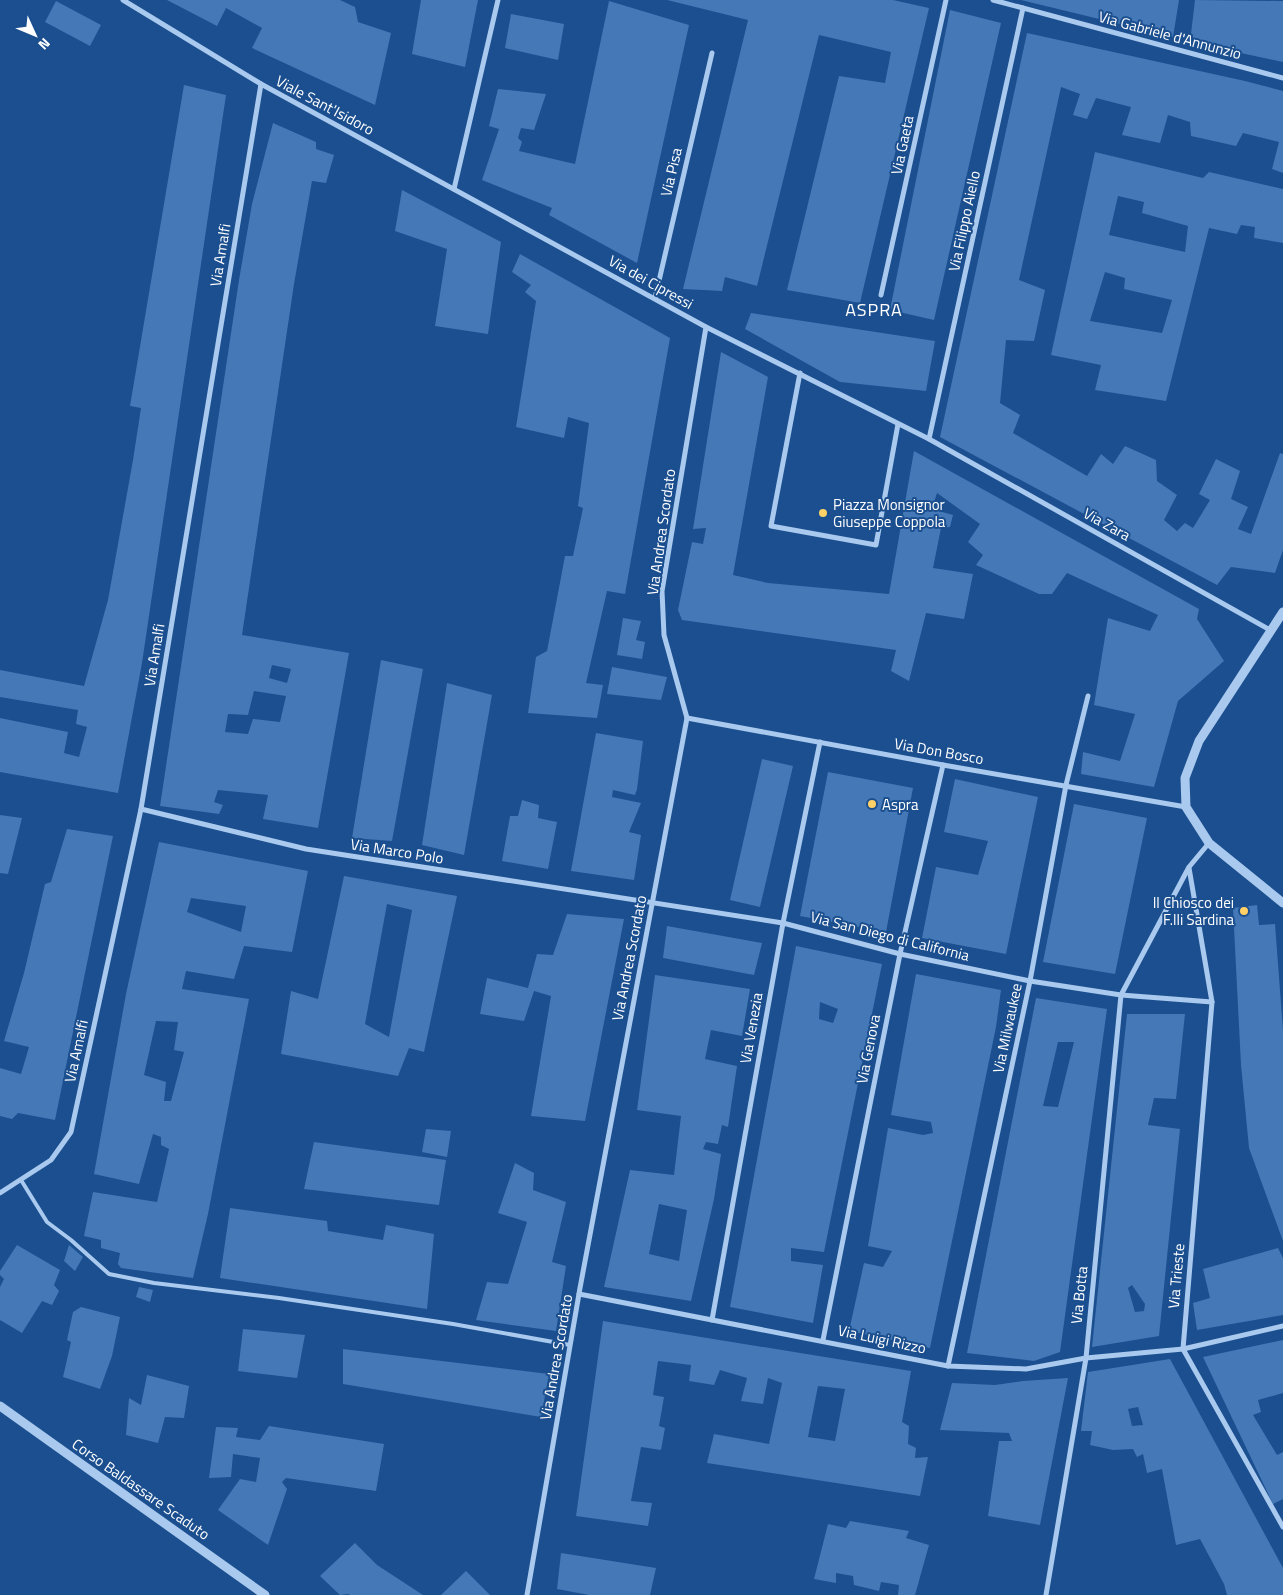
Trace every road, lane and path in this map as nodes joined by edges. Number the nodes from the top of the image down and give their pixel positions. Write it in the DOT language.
graph roads {
  1 [pos="123,0"];
  2 [pos="498,0"];
  3 [pos="946,0"];
  4 [pos="993,0"];
  5 [pos="1023,8"];
  6 [pos="712,53"];
  7 [pos="1283,78"];
  8 [pos="261,84"];
  9 [pos="454,189"];
  10 [pos="520,224"];
  11 [pos="881,295"];
  12 [pos="654,298"];
  13 [pos="706,327"];
  14 [pos="800,374"];
  15 [pos="898,424"];
  16 [pos="929,439"];
  17 [pos="1283,612"];
  18 [pos="1272,631"];
  19 [pos="1088,696"];
  20 [pos="687,718"];
  21 [pos="820,742"];
  22 [pos="943,765"];
  23 [pos="1066,785"];
  24 [pos="1186,807"];
  25 [pos="141,810"];
  26 [pos="1209,844"];
  27 [pos="1189,867"];
  28 [pos="652,902"];
  29 [pos="1283,904"];
  30 [pos="783,923"];
  31 [pos="900,954"];
  32 [pos="1030,981"];
  33 [pos="1121,995"];
  34 [pos="1212,1002"];
  35 [pos="21,1180"];
  36 [pos="0,1194"];
  37 [pos="579,1294"];
  38 [pos="712,1320"];
  39 [pos="1283,1326"];
  40 [pos="823,1340"];
  41 [pos="570,1345"];
  42 [pos="1182,1349"];
  43 [pos="1086,1358"];
  44 [pos="948,1366"];
  45 [pos="0,1406"];
  46 [pos="1283,1527"];
  47 [pos="266,1595"];
  48 [pos="527,1595"];
  49 [pos="1046,1595"];
  1 -- 8 [label="street, Viale Sant'Isidoro"];
  2 -- 9 [label="street"];
  3 -- 11 [label="street, Via Gaeta"];
  4 -- 5 [label="street, Via Gabriele d'Annunzio"];
  5 -- 7 [label="street, Via Gabriele d'Annunzio"];
  5 -- 16 [label="street, Via Filippo Aiello"];
  6 -- 12 [label="street, Via Pisa"];
  8 -- 9 [label="street, Viale Sant'Isidoro"];
  8 -- 25 [label="street, Via Amalfi"];
  9 -- 10 [label="street, Viale Sant'Isidoro"];
  10 -- 12 [label="street, Via dei Cipressi"];
  12 -- 13 [label="street, Via dei Cipressi"];
  13 -- 14 [label="street, Via dei Cipressi"];
  13 -- 20 [label="street, Via Andrea Scordato"];
  14 -- 15 [label="street, Via dei Cipressi"];
  14 -- 15 [label="street"];
  15 -- 16 [label="street, Via Zara"];
  16 -- 18 [label="street, Via Zara"];
  17 -- 18 [label="street"];
  18 -- 24 [label="street"];
  19 -- 23 [label="street, Via Milwaukee"];
  20 -- 21 [label="street, Via Don Bosco"];
  20 -- 28 [label="street, Via Andrea Scordato"];
  21 -- 22 [label="street, Via Don Bosco"];
  21 -- 30 [label="street, Via Venezia"];
  22 -- 23 [label="street, Via Don Bosco"];
  22 -- 31 [label="street, Via Genova"];
  23 -- 24 [label="street, Via Don Bosco"];
  23 -- 32 [label="street, Via Milwaukee"];
  24 -- 26 [label="street"];
  25 -- 28 [label="street, Via Marco Polo"];
  25 -- 35 [label="street, Via Amalfi"];
  26 -- 27 [label="street"];
  26 -- 29 [label="street"];
  27 -- 33 [label="street"];
  27 -- 34 [label="street, Via Trieste"];
  28 -- 30 [label="street, Via San Diego di California"];
  28 -- 37 [label="street, Via Andrea Scordato"];
  30 -- 31 [label="street, Via San Diego di California"];
  30 -- 38 [label="street, Via Venezia"];
  31 -- 32 [label="street, Via San Diego di California"];
  31 -- 40 [label="street, Via Genova"];
  32 -- 33 [label="street, Via San Diego di California"];
  32 -- 44 [label="street, Via Milwaukee"];
  33 -- 34 [label="street, Via San Diego di California"];
  33 -- 43 [label="street, Via Botta"];
  34 -- 42 [label="street, Via Trieste"];
  35 -- 36 [label="street, Via Amalfi"];
  35 -- 41 [label="lane"];
  37 -- 38 [label="street, Via Luigi Rizzo"];
  37 -- 41 [label="street, Via Andrea Scordato"];
  38 -- 40 [label="street, Via Luigi Rizzo"];
  39 -- 42 [label="street, Via Luigi Rizzo"];
  40 -- 44 [label="street, Via Luigi Rizzo"];
  41 -- 48 [label="street, Via Andrea Scordato"];
  42 -- 43 [label="street, Via Luigi Rizzo"];
  42 -- 46 [label="street"];
  43 -- 44 [label="street, Via Luigi Rizzo"];
  43 -- 49 [label="street, Via Botta"];
  45 -- 47 [label="street, Corso Baldassare Scaduto"];
}
